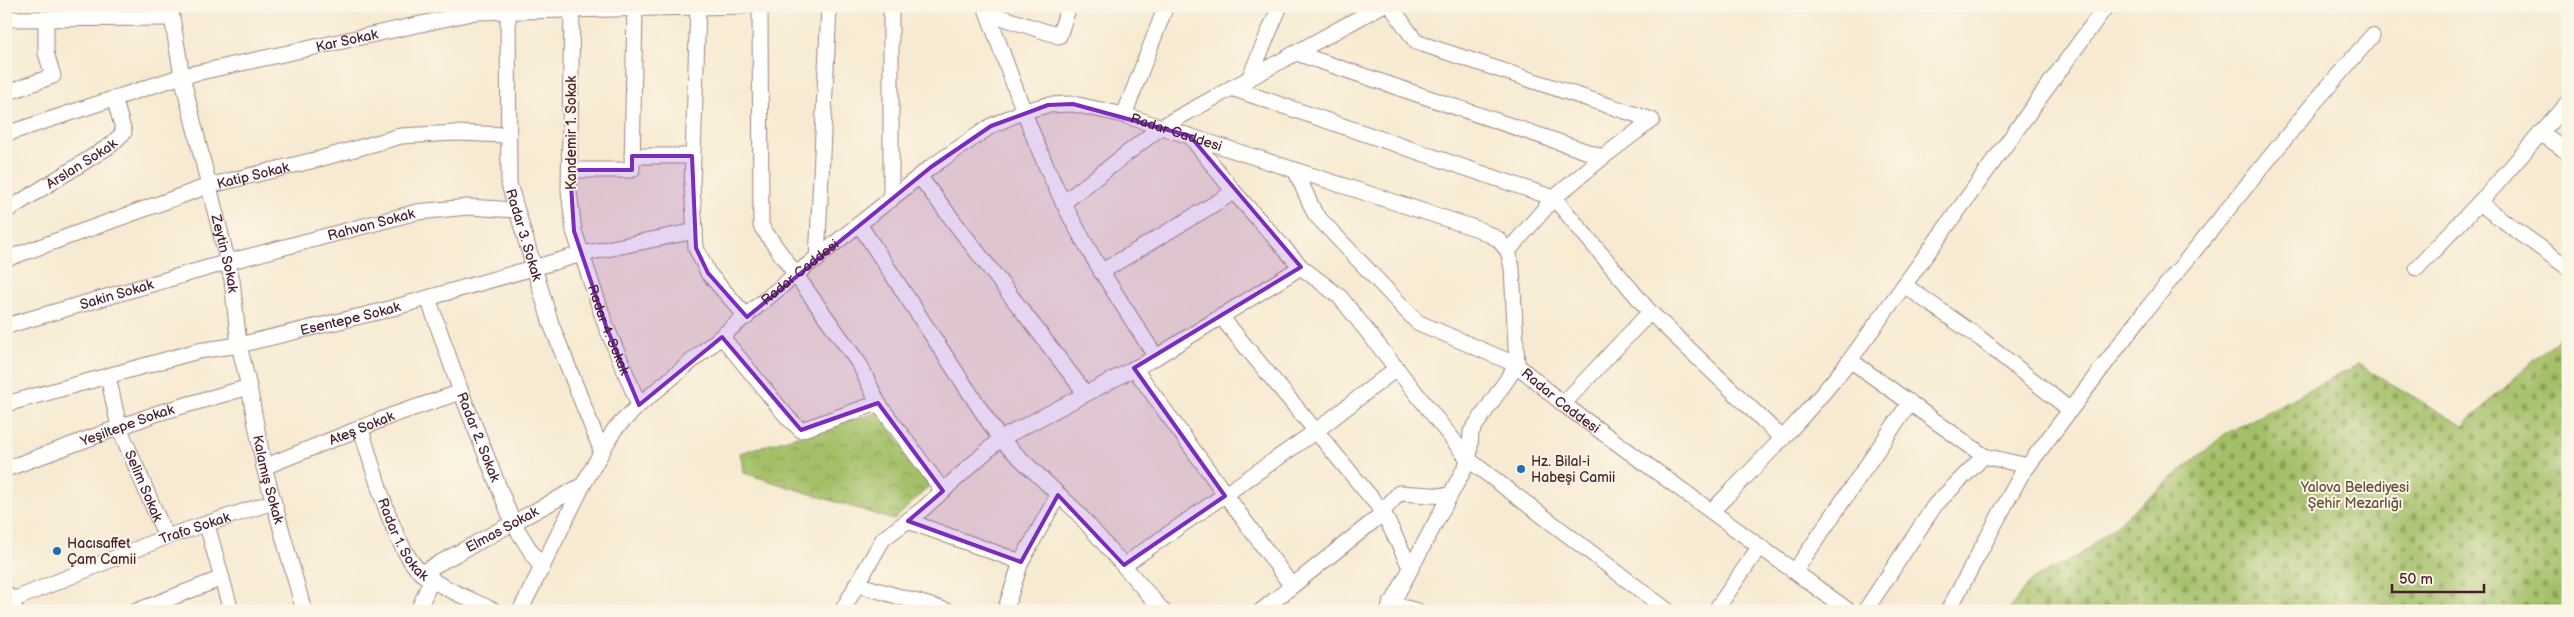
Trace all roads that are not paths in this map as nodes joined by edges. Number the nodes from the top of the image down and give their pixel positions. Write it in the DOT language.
graph roads {
  1 [pos="743,6"];
  2 [pos="760,6"];
  3 [pos="829,6"];
  4 [pos="890,6"];
  5 [pos="1069,6"];
  6 [pos="1166,6"];
  7 [pos="1280,6"];
  8 [pos="1381,6"];
  9 [pos="1391,6"];
  10 [pos="2106,6"];
  11 [pos="635,7"];
  12 [pos="698,7"];
  13 [pos="508,8"];
  14 [pos="572,8"];
  15 [pos="986,10"];
  16 [pos="171,12"];
  17 [pos="6,19"];
  18 [pos="46,19"];
  19 [pos="2372,36"];
  20 [pos="1296,53"];
  21 [pos="182,76"];
  22 [pos="1249,79"];
  23 [pos="1231,88"];
  24 [pos="6,93"];
  25 [pos="114,98"];
  26 [pos="2568,102"];
  27 [pos="1024,111"];
  28 [pos="1124,115"];
  29 [pos="1161,127"];
  30 [pos="2540,133"];
  31 [pos="6,134"];
  32 [pos="508,135"];
  33 [pos="1190,136"];
  34 [pos="2568,152"];
  35 [pos="632,156"];
  36 [pos="692,156"];
  37 [pos="1603,157"];
  38 [pos="570,170"];
  39 [pos="1295,170"];
  40 [pos="920,176"];
  41 [pos="208,186"];
  42 [pos="1234,192"];
  43 [pos="1554,198"];
  44 [pos="891,200"];
  45 [pos="2479,202"];
  46 [pos="1063,203"];
  47 [pos="6,210"];
  48 [pos="516,210"];
  49 [pos="858,224"];
  50 [pos="695,231"];
  51 [pos="1508,251"];
  52 [pos="582,254"];
  53 [pos="6,259"];
  54 [pos="817,260"];
  55 [pos="228,262"];
  56 [pos="1301,267"];
  57 [pos="2567,267"];
  58 [pos="2417,268"];
  59 [pos="533,269"];
  60 [pos="1101,272"];
  61 [pos="795,275"];
  62 [pos="1904,286"];
  63 [pos="428,298"];
  64 [pos="1650,312"];
  65 [pos="747,317"];
  66 [pos="1222,318"];
  67 [pos="6,326"];
  68 [pos="722,337"];
  69 [pos="239,345"];
  70 [pos="1156,357"];
  71 [pos="1850,360"];
  72 [pos="1517,365"];
  73 [pos="1134,368"];
  74 [pos="1398,368"];
  75 [pos="108,376"];
  76 [pos="249,387"];
  77 [pos="461,392"];
  78 [pos="1086,394"];
  79 [pos="1910,402"];
  80 [pos="878,403"];
  81 [pos="6,404"];
  82 [pos="1563,404"];
  83 [pos="639,405"];
  84 [pos="2070,410"];
  85 [pos="119,427"];
  86 [pos="360,427"];
  87 [pos="1316,431"];
  88 [pos="1000,439"];
  89 [pos="1782,439"];
  90 [pos="602,452"];
  91 [pos="1984,456"];
  92 [pos="1469,460"];
  93 [pos="2028,466"];
  94 [pos="264,467"];
  95 [pos="6,468"];
  96 [pos="583,485"];
  97 [pos="943,491"];
  98 [pos="1058,495"];
  99 [pos="1225,496"];
  100 [pos="1448,496"];
  101 [pos="273,502"];
  102 [pos="1712,511"];
  103 [pos="1383,512"];
  104 [pos="908,521"];
  105 [pos="513,524"];
  106 [pos="207,525"];
  107 [pos="166,537"];
  108 [pos="1760,546"];
  109 [pos="1021,562"];
  110 [pos="1124,565"];
  111 [pos="1410,567"];
  112 [pos="542,568"];
  113 [pos="1795,571"];
  114 [pos="426,576"];
  115 [pos="222,578"];
  116 [pos="856,584"];
  117 [pos="1291,585"];
  118 [pos="9,603"];
  119 [pos="1389,607"];
  120 [pos="137,611"];
  121 [pos="231,611"];
  122 [pos="304,611"];
  123 [pos="418,611"];
  124 [pos="495,611"];
  125 [pos="520,611"];
  126 [pos="842,611"];
  127 [pos="948,611"];
  128 [pos="1005,611"];
  129 [pos="1164,611"];
  130 [pos="1261,611"];
  131 [pos="1418,611"];
  132 [pos="1668,611"];
  133 [pos="1715,611"];
  134 [pos="1849,611"];
  135 [pos="1865,611"];
  136 [pos="1948,611"];
  1 -- 12 [label="street, Kar Sokak"];
  2 -- 61 [label="street"];
  3 -- 54 [label="street"];
  4 -- 44 [label="street"];
  5 -- 15 [label="street"];
  6 -- 28 [label="street"];
  7 -- 22 [label="street"];
  8 -- 20 [label="street"];
  9 -- 37 [label="street"];
  10 -- 62 [label="street"];
  11 -- 12 [label="street, Kar Sokak"];
  11 -- 14 [label="street, Kar Sokak"];
  11 -- 35 [label="street"];
  12 -- 36 [label="street"];
  13 -- 14 [label="street, Kar Sokak"];
  13 -- 21 [label="street, Kar Sokak"];
  13 -- 32 [label="street, Radar 3. Sokak"];
  14 -- 38 [label="street, Kandemir 1. Sokak"];
  15 -- 27 [label="street"];
  16 -- 18 [label="street"];
  16 -- 21 [label="street, Zeytin Sokak"];
  17 -- 18 [label="street"];
  18 -- 24 [label="street"];
  19 -- 84 [label="street"];
  20 -- 22 [label="street"];
  20 -- 37 [label="street"];
  21 -- 25 [label="street, Kar Sokak"];
  21 -- 41 [label="street, Zeytin Sokak"];
  22 -- 23 [label="street"];
  23 -- 29 [label="street"];
  23 -- 43 [label="street"];
  25 -- 31 [label="street, Kar Sokak"];
  25 -- 47 [label="street, Arslan Sokak"];
  26 -- 30 [label="street"];
  27 -- 28 [label="street, Radar Caddesi"];
  27 -- 40 [label="street, Radar Caddesi"];
  27 -- 46 [label="street"];
  28 -- 29 [label="street, Radar Caddesi"];
  29 -- 33 [label="street, Radar Caddesi"];
  29 -- 46 [label="street"];
  30 -- 34 [label="street"];
  30 -- 45 [label="street"];
  32 -- 41 [label="street, Katip Sokak"];
  32 -- 48 [label="street, Radar 3. Sokak"];
  33 -- 39 [label="street, Radar Caddesi"];
  33 -- 42 [label="street"];
  35 -- 36 [label="street"];
  35 -- 38 [label="street"];
  36 -- 50 [label="street"];
  37 -- 43 [label="street"];
  38 -- 52 [label="street, Kandemir 1. Sokak"];
  39 -- 51 [label="street, Radar Caddesi"];
  39 -- 72 [label="street"];
  40 -- 44 [label="street, Radar Caddesi"];
  40 -- 78 [label="street"];
  41 -- 53 [label="street, Katip Sokak"];
  41 -- 55 [label="street, Zeytin Sokak"];
  42 -- 56 [label="street"];
  42 -- 60 [label="street"];
  43 -- 51 [label="street"];
  43 -- 64 [label="street"];
  44 -- 49 [label="street, Radar Caddesi"];
  45 -- 57 [label="street"];
  45 -- 58 [label="street"];
  46 -- 60 [label="street"];
  48 -- 55 [label="street, Rahvan Sokak"];
  48 -- 59 [label="street, Radar 3. Sokak"];
  49 -- 54 [label="street, Radar Caddesi"];
  49 -- 88 [label="street"];
  50 -- 52 [label="street, Esentepe Sokak"];
  50 -- 65 [label="street"];
  51 -- 72 [label="street, Radar Caddesi"];
  52 -- 59 [label="street, Esentepe Sokak"];
  52 -- 83 [label="street, Radar 4. Sokak"];
  54 -- 61 [label="street, Radar Caddesi"];
  55 -- 67 [label="street, Sakin Sokak"];
  55 -- 69 [label="street, Zeytin Sokak"];
  56 -- 66 [label="street"];
  56 -- 74 [label="street"];
  59 -- 63 [label="street, Esentepe Sokak"];
  59 -- 90 [label="street, Radar 3. Sokak"];
  60 -- 70 [label="street"];
  61 -- 65 [label="street, Radar Caddesi"];
  61 -- 80 [label="street"];
  62 -- 71 [label="street"];
  62 -- 84 [label="street"];
  63 -- 69 [label="street, Esentepe Sokak"];
  63 -- 77 [label="street, Radar 2. Sokak"];
  64 -- 82 [label="street"];
  64 -- 89 [label="street"];
  65 -- 68 [label="street, Radar Caddesi"];
  66 -- 70 [label="street"];
  66 -- 87 [label="street"];
  68 -- 80 [label="street"];
  68 -- 83 [label="street, Radar Caddesi"];
  69 -- 75 [label="street, Esentepe Sokak"];
  69 -- 76 [label="street, Kalamış Sokak"];
  70 -- 73 [label="street"];
  71 -- 79 [label="street"];
  71 -- 89 [label="street"];
  72 -- 82 [label="street, Radar Caddesi"];
  72 -- 92 [label="street"];
  73 -- 78 [label="street"];
  73 -- 99 [label="street"];
  74 -- 87 [label="street"];
  74 -- 92 [label="street"];
  75 -- 81 [label="street, Esentepe Sokak"];
  75 -- 85 [label="street, Selim Sokak"];
  76 -- 85 [label="street, Yeşiltepe Sokak"];
  76 -- 94 [label="street, Kalamış Sokak"];
  77 -- 86 [label="street, Ateş Sokak"];
  77 -- 105 [label="street, Radar 2. Sokak"];
  78 -- 88 [label="street"];
  79 -- 91 [label="street"];
  79 -- 113 [label="street"];
  80 -- 97 [label="street"];
  82 -- 102 [label="street, Radar Caddesi"];
  83 -- 90 [label="street, Radar Caddesi"];
  84 -- 93 [label="street"];
  85 -- 95 [label="street, Yeşiltepe Sokak"];
  85 -- 107 [label="street, Selim Sokak"];
  86 -- 94 [label="street, Ateş Sokak"];
  86 -- 114 [label="street, Radar 1. Sokak"];
  87 -- 99 [label="street"];
  87 -- 103 [label="street"];
  88 -- 97 [label="street"];
  88 -- 98 [label="street"];
  89 -- 102 [label="street"];
  90 -- 96 [label="street, Radar Caddesi"];
  91 -- 93 [label="street"];
  91 -- 135 [label="street"];
  92 -- 100 [label="street"];
  92 -- 132 [label="street"];
  93 -- 136 [label="street"];
  94 -- 101 [label="street, Kalamış Sokak"];
  96 -- 105 [label="street, Elmas Sokak"];
  96 -- 112 [label="street, Radar Caddesi"];
  97 -- 104 [label="street"];
  98 -- 109 [label="street"];
  98 -- 110 [label="street"];
  99 -- 110 [label="street"];
  99 -- 117 [label="street"];
  100 -- 103 [label="street"];
  100 -- 111 [label="street"];
  101 -- 106 [label="street, Trafo Sokak"];
  101 -- 122 [label="street, Kalamış Sokak"];
  102 -- 108 [label="street, Radar Caddesi"];
  103 -- 111 [label="street"];
  103 -- 117 [label="street"];
  104 -- 109 [label="street"];
  104 -- 116 [label="street"];
  105 -- 112 [label="street, Radar 2. Sokak"];
  105 -- 114 [label="street, Elmas Sokak"];
  106 -- 107 [label="street, Trafo Sokak"];
  106 -- 115 [label="street"];
  107 -- 118 [label="street, Trafo Sokak"];
  108 -- 113 [label="street, Radar Caddesi"];
  108 -- 133 [label="street"];
  109 -- 128 [label="street"];
  110 -- 129 [label="street"];
  111 -- 119 [label="street"];
  112 -- 125 [label="street, Radar Caddesi"];
  113 -- 134 [label="street, Radar Caddesi"];
  114 -- 123 [label="street"];
  114 -- 124 [label="street, Radar 1. Sokak"];
  115 -- 120 [label="street"];
  115 -- 121 [label="street"];
  116 -- 126 [label="street"];
  116 -- 127 [label="street"];
  117 -- 130 [label="street"];
  119 -- 131 [label="street"];
}
